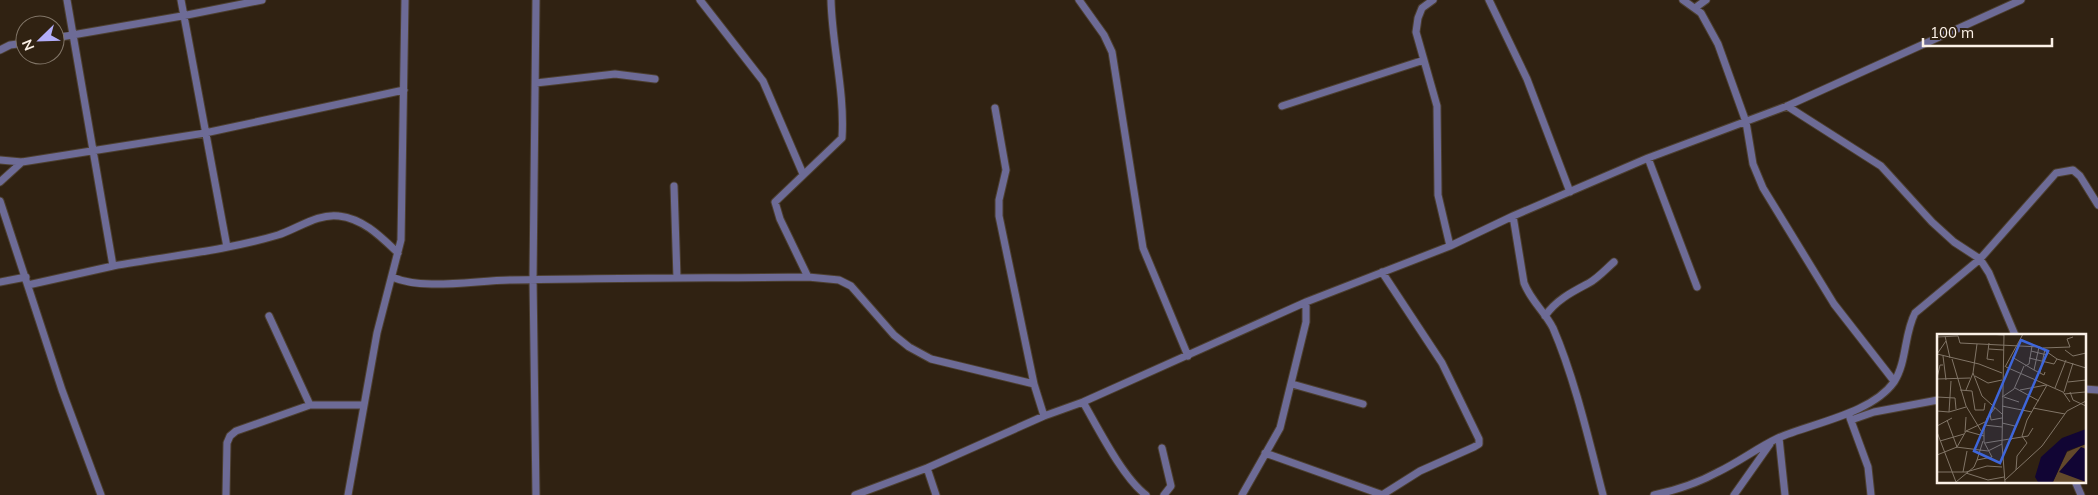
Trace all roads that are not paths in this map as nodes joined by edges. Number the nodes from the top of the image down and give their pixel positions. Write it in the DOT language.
graph roads {
  1 [pos="67,0"];
  2 [pos="181,0"];
  3 [pos="262,0"];
  4 [pos="405,0"];
  5 [pos="536,0"];
  6 [pos="700,0"];
  7 [pos="831,0"];
  8 [pos="1078,0"];
  9 [pos="1433,0"];
  10 [pos="1489,0"];
  11 [pos="1683,0"];
  12 [pos="1706,0"];
  13 [pos="2021,0"];
  14 [pos="1695,8"];
  15 [pos="182,16"];
  16 [pos="74,35"];
  17 [pos="65,36"];
  18 [pos="0,42"];
  19 [pos="15,44"];
  20 [pos="10,45"];
  21 [pos="0,50"];
  22 [pos="1424,60"];
  23 [pos="655,79"];
  24 [pos="536,83"];
  25 [pos="404,90"];
  26 [pos="1282,106"];
  27 [pos="1787,106"];
  28 [pos="995,108"];
  29 [pos="1746,122"];
  30 [pos="205,133"];
  31 [pos="94,149"];
  32 [pos="1648,158"];
  33 [pos="0,160"];
  34 [pos="22,162"];
  35 [pos="803,174"];
  36 [pos="0,182"];
  37 [pos="674,186"];
  38 [pos="1570,192"];
  39 [pos="0,201"];
  40 [pos="2098,205"];
  41 [pos="1513,216"];
  42 [pos="1450,246"];
  43 [pos="227,247"];
  44 [pos="398,254"];
  45 [pos="1980,258"];
  46 [pos="1614,262"];
  47 [pos="113,266"];
  48 [pos="1382,272"];
  49 [pos="392,277"];
  50 [pos="677,278"];
  51 [pos="808,278"];
  52 [pos="533,279"];
  53 [pos="27,281"];
  54 [pos="0,282"];
  55 [pos="1697,287"];
  56 [pos="1306,302"];
  57 [pos="269,316"];
  58 [pos="1545,316"];
  59 [pos="2015,334"];
  60 [pos="1188,356"];
  61 [pos="1894,381"];
  62 [pos="1034,384"];
  63 [pos="1292,384"];
  64 [pos="1937,400"];
  65 [pos="1083,402"];
  66 [pos="1364,404"];
  67 [pos="310,405"];
  68 [pos="363,405"];
  69 [pos="1848,412"];
  70 [pos="1044,416"];
  71 [pos="1851,420"];
  72 [pos="1779,438"];
  73 [pos="1772,442"];
  74 [pos="1162,448"];
  75 [pos="1265,453"];
  76 [pos="927,468"];
  77 [pos="2075,482"];
  78 [pos="1365,492"];
  79 [pos="102,495"];
  80 [pos="226,495"];
  81 [pos="348,495"];
  82 [pos="536,495"];
  83 [pos="855,495"];
  84 [pos="936,495"];
  85 [pos="1146,495"];
  86 [pos="1164,495"];
  87 [pos="1242,495"];
  88 [pos="1383,495"];
  89 [pos="1603,495"];
  90 [pos="1654,495"];
  91 [pos="1734,495"];
  92 [pos="1785,495"];
  93 [pos="1870,495"];
  94 [pos="2081,495"];
  1 -- 16 [label="street"];
  2 -- 15 [label="street"];
  3 -- 15 [label="street"];
  4 -- 25 [label="street"];
  5 -- 24 [label="street"];
  6 -- 35 [label="street"];
  7 -- 35 [label="street"];
  8 -- 60 [label="street"];
  9 -- 22 [label="street"];
  10 -- 38 [label="street"];
  11 -- 14 [label="street"];
  12 -- 14 [label="street"];
  13 -- 27 [label="street"];
  14 -- 29 [label="street"];
  15 -- 16 [label="street"];
  15 -- 30 [label="street"];
  16 -- 17 [label="street"];
  16 -- 31 [label="street"];
  18 -- 20 [label="street"];
  19 -- 20 [label="street"];
  20 -- 21 [label="street"];
  22 -- 26 [label="street"];
  22 -- 42 [label="street"];
  23 -- 24 [label="street"];
  24 -- 52 [label="street"];
  25 -- 30 [label="street"];
  25 -- 44 [label="street"];
  27 -- 29 [label="street"];
  27 -- 45 [label="street"];
  28 -- 62 [label="street"];
  29 -- 32 [label="street"];
  29 -- 61 [label="street"];
  30 -- 31 [label="street"];
  30 -- 43 [label="street"];
  31 -- 34 [label="street"];
  31 -- 47 [label="street"];
  32 -- 38 [label="street"];
  32 -- 55 [label="street"];
  33 -- 34 [label="street"];
  34 -- 36 [label="street"];
  35 -- 51 [label="street"];
  37 -- 50 [label="street"];
  38 -- 41 [label="street"];
  39 -- 53 [label="street"];
  40 -- 45 [label="street"];
  41 -- 42 [label="street"];
  41 -- 58 [label="street"];
  42 -- 48 [label="street"];
  43 -- 44 [label="street"];
  43 -- 47 [label="street"];
  44 -- 49 [label="street"];
  45 -- 59 [label="street"];
  45 -- 61 [label="street"];
  46 -- 58 [label="street"];
  47 -- 53 [label="street"];
  48 -- 56 [label="street"];
  48 -- 88 [label="street"];
  49 -- 52 [label="street"];
  49 -- 68 [label="street"];
  50 -- 51 [label="street"];
  50 -- 52 [label="street"];
  51 -- 62 [label="street"];
  52 -- 82 [label="street"];
  53 -- 54 [label="street"];
  53 -- 79 [label="street"];
  56 -- 60 [label="street"];
  56 -- 63 [label="street"];
  57 -- 67 [label="street"];
  58 -- 89 [label="street"];
  60 -- 65 [label="street"];
  61 -- 69 [label="street"];
  62 -- 70 [label="street"];
  63 -- 66 [label="street"];
  63 -- 75 [label="street"];
  64 -- 71 [label="street"];
  65 -- 70 [label="street"];
  65 -- 85 [label="street"];
  67 -- 68 [label="street"];
  67 -- 80 [label="street"];
  68 -- 81 [label="street"];
  69 -- 71 [label="street"];
  69 -- 72 [label="street"];
  70 -- 76 [label="street"];
  71 -- 93 [label="street"];
  72 -- 73 [label="street"];
  72 -- 92 [label="street"];
  73 -- 90 [label="street"];
  73 -- 91 [label="street"];
  74 -- 86 [label="street"];
  75 -- 78 [label="street"];
  75 -- 87 [label="street"];
  76 -- 83 [label="street"];
  76 -- 84 [label="street"];
  77 -- 94 [label="street"];
  78 -- 88 [label="street"];
}
